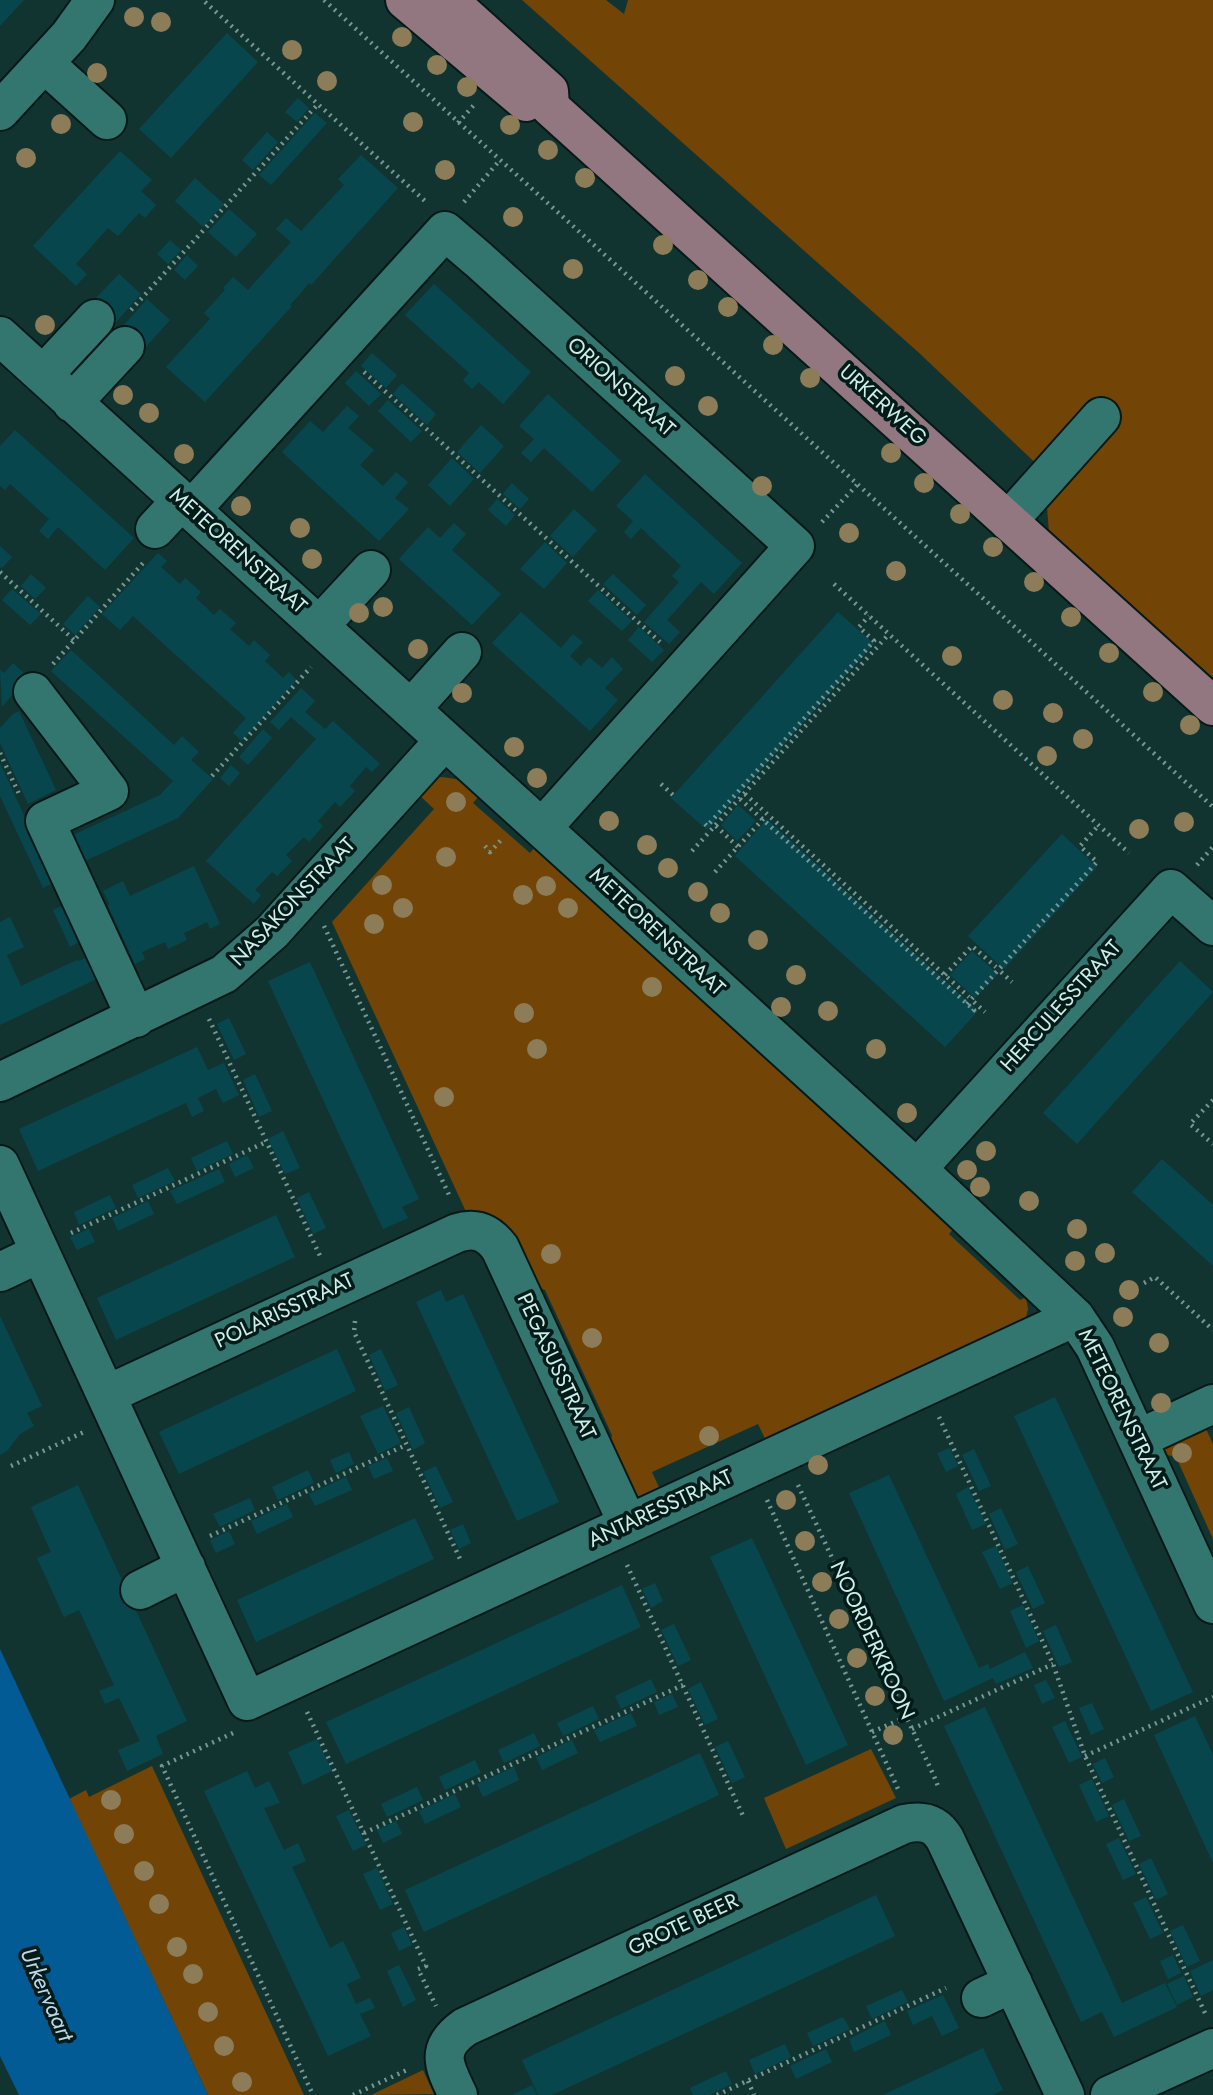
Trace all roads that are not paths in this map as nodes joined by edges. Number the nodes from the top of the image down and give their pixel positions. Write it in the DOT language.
graph roads {
  1 [pos="95,0"];
  2 [pos="405,0"];
  3 [pos="448,0"];
  4 [pos="45,64"];
  5 [pos="1,107"];
  6 [pos="550,107"];
  7 [pos="107,120"];
  8 [pos="0,336"];
  9 [pos="43,375"];
  10 [pos="72,402"];
  11 [pos="1101,417"];
  12 [pos="186,505"];
  13 [pos="1008,521"];
  14 [pos="152,543"];
  15 [pos="371,570"];
  16 [pos="319,626"];
  17 [pos="467,650"];
  18 [pos="40,681"];
  19 [pos="1213,706"];
  20 [pos="411,709"];
  21 [pos="444,741"];
  22 [pos="524,830"];
  23 [pos="1213,926"];
  24 [pos="136,1018"];
  25 [pos="0,1082"];
  26 [pos="0,1165"];
  27 [pos="917,1169"];
  28 [pos="458,1218"];
  29 [pos="51,1245"];
  30 [pos="0,1272"];
  31 [pos="1075,1317"];
  32 [pos="1213,1404"];
  33 [pos="100,1411"];
  34 [pos="1138,1439"];
  35 [pos="628,1524"];
  36 [pos="193,1553"];
  37 [pos="140,1590"];
  38 [pos="1213,1604"];
  39 [pos="1213,2048"];
  40 [pos="458,2095"];
  41 [pos="1065,2095"];
  42 [pos="1110,2095"];
  1 -- 4 [label="street"];
  2 -- 6 [label="main road, URKERWEG"];
  3 -- 6 [label="main road, URKERWEG"];
  4 -- 5 [label="street"];
  4 -- 7 [label="street"];
  6 -- 13 [label="main road, URKERWEG"];
  8 -- 9 [label="street, METEORENSTRAAT"];
  9 -- 10 [label="street, METEORENSTRAAT"];
  9 -- 10 [label="street"];
  10 -- 12 [label="street, METEORENSTRAAT"];
  11 -- 13 [label="street"];
  12 -- 14 [label="street, ORIONSTRAAT"];
  12 -- 16 [label="street, METEORENSTRAAT"];
  12 -- 22 [label="street, ORIONSTRAAT"];
  13 -- 19 [label="main road, URKERWEG"];
  15 -- 16 [label="street"];
  16 -- 20 [label="street, METEORENSTRAAT"];
  17 -- 20 [label="street"];
  18 -- 24 [label="street"];
  20 -- 21 [label="street, METEORENSTRAAT"];
  21 -- 22 [label="street, METEORENSTRAAT"];
  21 -- 24 [label="street, NASAKONSTRAAT"];
  22 -- 27 [label="street, METEORENSTRAAT"];
  23 -- 27 [label="street, HERCULESSTRAAT"];
  24 -- 25 [label="street, NASAKONSTRAAT"];
  26 -- 29 [label="street"];
  27 -- 31 [label="street, METEORENSTRAAT"];
  28 -- 33 [label="street, POLARISSTRAAT"];
  28 -- 35 [label="street, PEGASUSSTRAAT"];
  29 -- 30 [label="street"];
  29 -- 33 [label="street"];
  31 -- 34 [label="street, METEORENSTRAAT"];
  31 -- 35 [label="street, ANTARESSTRAAT"];
  32 -- 34 [label="street"];
  33 -- 36 [label="street"];
  34 -- 38 [label="street, METEORENSTRAAT"];
  35 -- 36 [label="street, ANTARESSTRAAT"];
  36 -- 37 [label="street"];
  39 -- 42 [label="street"];
  40 -- 41 [label="street, GROTE BEER"];
}
